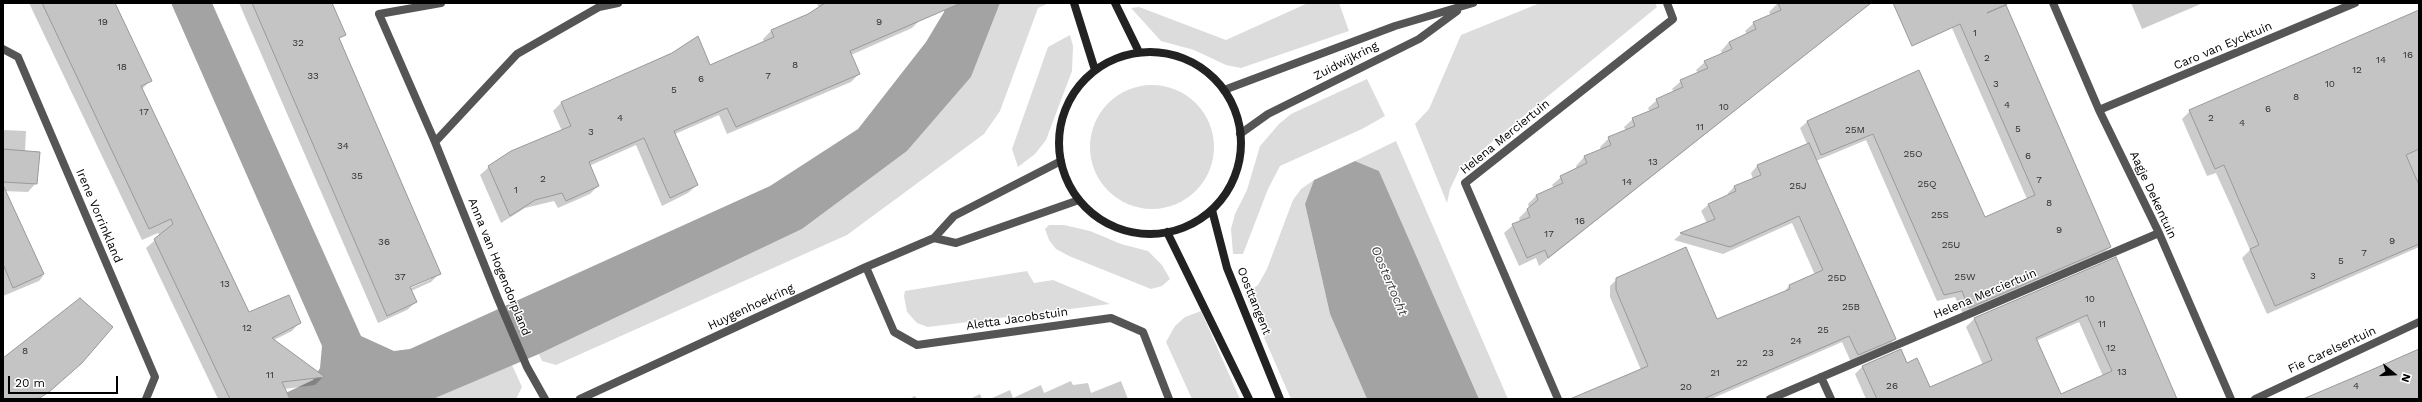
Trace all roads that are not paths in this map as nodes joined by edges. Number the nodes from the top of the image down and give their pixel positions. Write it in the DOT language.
graph roads {
  1 [pos="441,3"];
  2 [pos="618,3"];
  3 [pos="1074,3"];
  4 [pos="1115,3"];
  5 [pos="1473,3"];
  6 [pos="1667,3"];
  7 [pos="2053,3"];
  8 [pos="2356,3"];
  9 [pos="1460,8"];
  10 [pos="3,49"];
  11 [pos="1139,52"];
  12 [pos="1095,70"];
  13 [pos="1224,90"];
  14 [pos="2100,110"];
  15 [pos="1240,134"];
  16 [pos="435,142"];
  17 [pos="1061,161"];
  18 [pos="1079,200"];
  19 [pos="1212,210"];
  20 [pos="1167,232"];
  21 [pos="2159,233"];
  22 [pos="934,238"];
  23 [pos="866,267"];
  24 [pos="2419,322"];
  25 [pos="1821,378"];
  26 [pos="146,399"];
  27 [pos="545,399"];
  28 [pos="580,399"];
  29 [pos="1168,399"];
  30 [pos="1249,399"];
  31 [pos="1280,399"];
  32 [pos="1558,399"];
  33 [pos="1770,399"];
  34 [pos="1831,399"];
  35 [pos="2231,399"];
  36 [pos="2254,399"];
  1 -- 16 [label="street, Anna van Hogendorpland"];
  2 -- 16 [label="street"];
  3 -- 12 [label="main road"];
  4 -- 11 [label="main road"];
  5 -- 9 [label="street, Zuidwijkring"];
  6 -- 32 [label="street, Helena Merciertuin"];
  7 -- 14 [label="street, Aagje Dekentuin"];
  8 -- 14 [label="street, Caro van Eycktuin"];
  9 -- 13 [label="street, Zuidwijkring"];
  9 -- 15 [label="street, Zuidwijkring"];
  10 -- 26 [label="street, Irene Vorrinkland"];
  11 -- 12 [label="main road"];
  11 -- 13 [label="main road"];
  12 -- 17 [label="main road"];
  13 -- 15 [label="main road"];
  14 -- 21 [label="street, Aagje Dekentuin"];
  15 -- 19 [label="main road"];
  16 -- 27 [label="street, Anna van Hogendorpland"];
  17 -- 18 [label="main road"];
  17 -- 22 [label="street, Huygenhoekring"];
  18 -- 20 [label="main road"];
  18 -- 22 [label="street"];
  19 -- 20 [label="main road"];
  19 -- 31 [label="main road, Oosttangent"];
  20 -- 30 [label="main road"];
  21 -- 25 [label="street, Helena Merciertuin"];
  21 -- 35 [label="street, Aagje Dekentuin"];
  22 -- 23 [label="street, Huygenhoekring"];
  23 -- 28 [label="street, Huygenhoekring"];
  23 -- 29 [label="street, Aletta Jacobstuin"];
  24 -- 36 [label="street, Fie Carelsentuin"];
  25 -- 33 [label="street, Helena Merciertuin"];
  25 -- 34 [label="street"];
}
